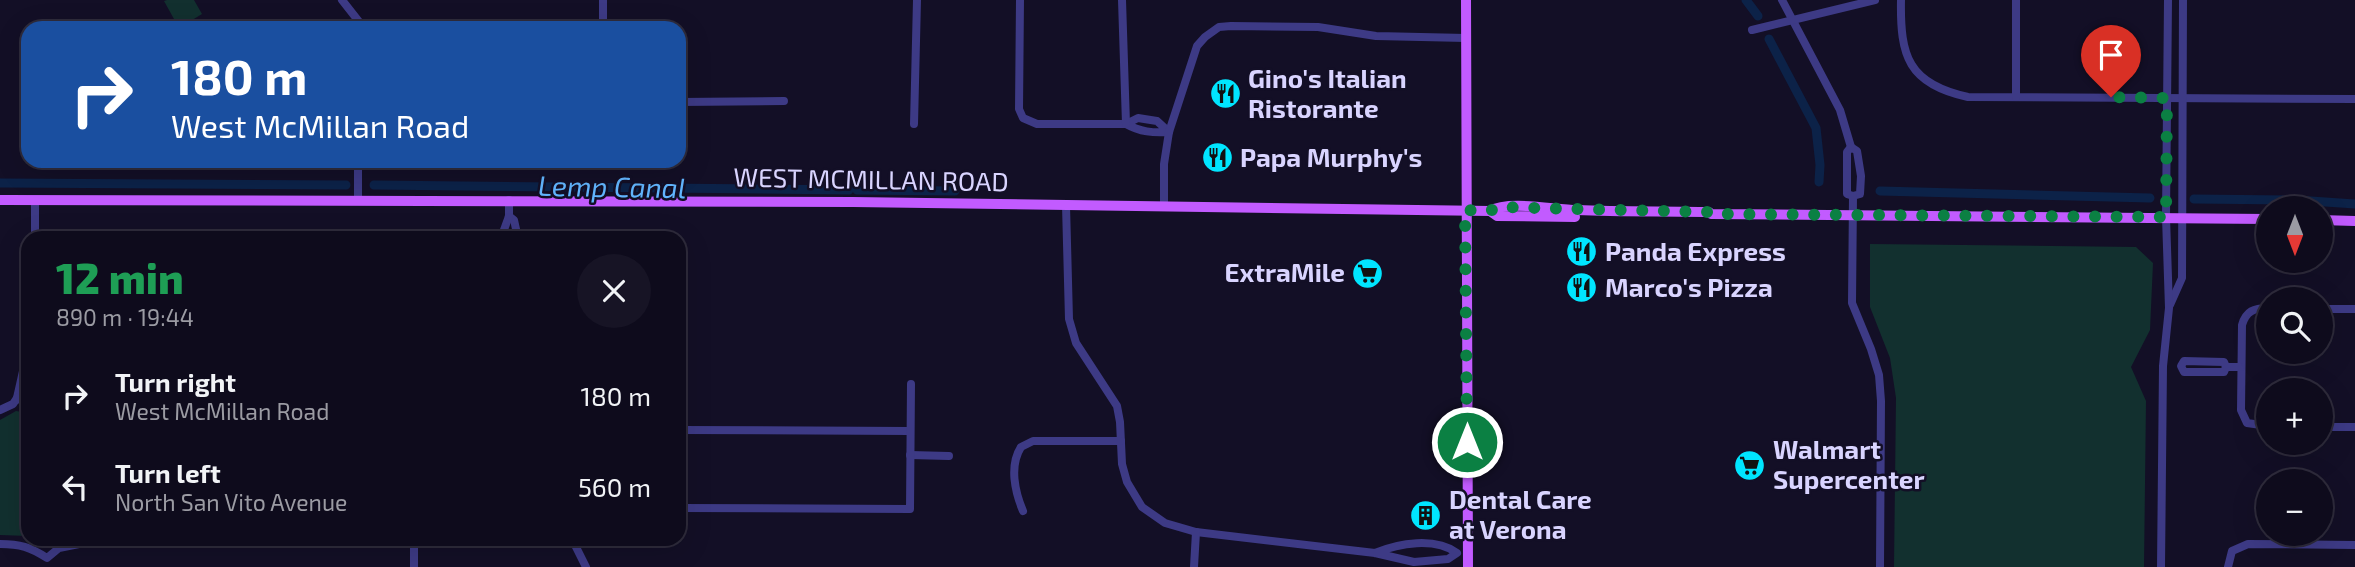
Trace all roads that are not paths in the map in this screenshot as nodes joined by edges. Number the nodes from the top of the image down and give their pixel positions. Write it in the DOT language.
graph roads {
  1 [pos="342,0"];
  2 [pos="603,0"];
  3 [pos="917,0"];
  4 [pos="1020,0"];
  5 [pos="1122,0"];
  6 [pos="1466,0"];
  7 [pos="1782,0"];
  8 [pos="1875,0"];
  9 [pos="1901,0"];
  10 [pos="2016,0"];
  11 [pos="2168,0"];
  12 [pos="2183,0"];
  13 [pos="1793,20"];
  14 [pos="358,21"];
  15 [pos="603,21"];
  16 [pos="1752,30"];
  17 [pos="1466,38"];
  18 [pos="2016,97"];
  19 [pos="2167,98"];
  20 [pos="2183,98"];
  21 [pos="2355,99"];
  22 [pos="784,101"];
  23 [pos="686,102"];
  24 [pos="914,124"];
  25 [pos="1126,124"];
  26 [pos="1169,132"];
  27 [pos="1851,147"];
  28 [pos="358,168"];
  29 [pos="1853,196"];
  30 [pos="0,200"];
  31 [pos="35,200"];
  32 [pos="358,200"];
  33 [pos="509,200"];
  34 [pos="1066,205"];
  35 [pos="1164,205"];
  36 [pos="1465,210"];
  37 [pos="1853,215"];
  38 [pos="509,216"];
  39 [pos="2166,217"];
  40 [pos="2182,217"];
  41 [pos="2256,219"];
  42 [pos="2333,220"];
  43 [pos="2355,221"];
  44 [pos="35,231"];
  45 [pos="504,231"];
  46 [pos="516,231"];
  47 [pos="2169,308"];
  48 [pos="2256,309"];
  49 [pos="2333,309"];
  50 [pos="2355,309"];
  51 [pos="2163,366"];
  52 [pos="2241,367"];
  53 [pos="21,380"];
  54 [pos="911,384"];
  55 [pos="17,398"];
  56 [pos="21,400"];
  57 [pos="0,410"];
  58 [pos="2256,424"];
  59 [pos="2333,427"];
  60 [pos="2355,428"];
  61 [pos="686,429"];
  62 [pos="911,431"];
  63 [pos="1121,442"];
  64 [pos="910,456"];
  65 [pos="949,456"];
  66 [pos="686,508"];
  67 [pos="1023,512"];
  68 [pos="1196,533"];
  69 [pos="0,544"];
  70 [pos="21,545"];
  71 [pos="2355,545"];
  72 [pos="26,546"];
  73 [pos="69,546"];
  74 [pos="414,546"];
  75 [pos="576,546"];
  76 [pos="1375,553"];
  77 [pos="1463,553"];
  78 [pos="47,558"];
  79 [pos="42,567"];
  80 [pos="414,567"];
  81 [pos="586,567"];
  82 [pos="1194,567"];
  83 [pos="1468,567"];
  84 [pos="1880,567"];
  85 [pos="2161,567"];
  86 [pos="2228,567"];
  1 -- 14 [label="street"];
  2 -- 15 [label="street"];
  3 -- 24 [label="street"];
  4 -- 25 [label="street"];
  5 -- 25 [label="street"];
  6 -- 17 [label="main road"];
  7 -- 13 [label="street"];
  8 -- 13 [label="street"];
  9 -- 18 [label="street"];
  10 -- 18 [label="street"];
  11 -- 19 [label="street"];
  12 -- 20 [label="street"];
  13 -- 16 [label="street"];
  13 -- 27 [label="street"];
  17 -- 26 [label="street"];
  17 -- 36 [label="main road"];
  18 -- 19 [label="street"];
  19 -- 20 [label="street"];
  19 -- 39 [label="street"];
  20 -- 21 [label="street"];
  20 -- 40 [label="street"];
  22 -- 23 [label="street"];
  25 -- 26 [label="street"];
  26 -- 35 [label="street"];
  27 -- 29 [label="street"];
  27 -- 29 [label="street"];
  28 -- 32 [label="street"];
  29 -- 37 [label="street"];
  30 -- 31 [label="main road, WEST MCMILLAN ROAD"];
  31 -- 32 [label="main road, WEST MCMILLAN ROAD"];
  31 -- 44 [label="street"];
  32 -- 33 [label="main road, WEST MCMILLAN ROAD"];
  33 -- 34 [label="main road, WEST MCMILLAN ROAD"];
  33 -- 38 [label="street"];
  34 -- 35 [label="main road, WEST MCMILLAN ROAD"];
  34 -- 63 [label="street"];
  35 -- 36 [label="main road, WEST MCMILLAN ROAD"];
  36 -- 37 [label="main road, WEST MCMILLAN ROAD"];
  36 -- 77 [label="main road"];
  37 -- 39 [label="main road, WEST MCMILLAN ROAD"];
  37 -- 84 [label="street"];
  38 -- 45 [label="street"];
  38 -- 46 [label="street"];
  39 -- 40 [label="main road, WEST MCMILLAN ROAD"];
  39 -- 47 [label="street"];
  40 -- 41 [label="main road, WEST MCMILLAN ROAD"];
  40 -- 47 [label="street"];
  42 -- 43 [label="main road"];
  47 -- 51 [label="street"];
  48 -- 52 [label="street"];
  49 -- 50 [label="street"];
  51 -- 52 [label="street"];
  51 -- 85 [label="street"];
  52 -- 58 [label="street"];
  53 -- 55 [label="street"];
  54 -- 62 [label="street"];
  55 -- 56 [label="street"];
  55 -- 57 [label="street"];
  59 -- 60 [label="street"];
  61 -- 62 [label="street"];
  62 -- 64 [label="street"];
  63 -- 67 [label="street"];
  63 -- 68 [label="street"];
  64 -- 65 [label="street"];
  64 -- 66 [label="street"];
  68 -- 76 [label="street"];
  68 -- 82 [label="street"];
  69 -- 70 [label="street"];
  71 -- 86 [label="street"];
  72 -- 78 [label="street"];
  73 -- 78 [label="street"];
  74 -- 80 [label="street"];
  75 -- 81 [label="street"];
  76 -- 77 [label="street"];
  76 -- 77 [label="street"];
  77 -- 83 [label="main road"];
  78 -- 79 [label="street"];
}
